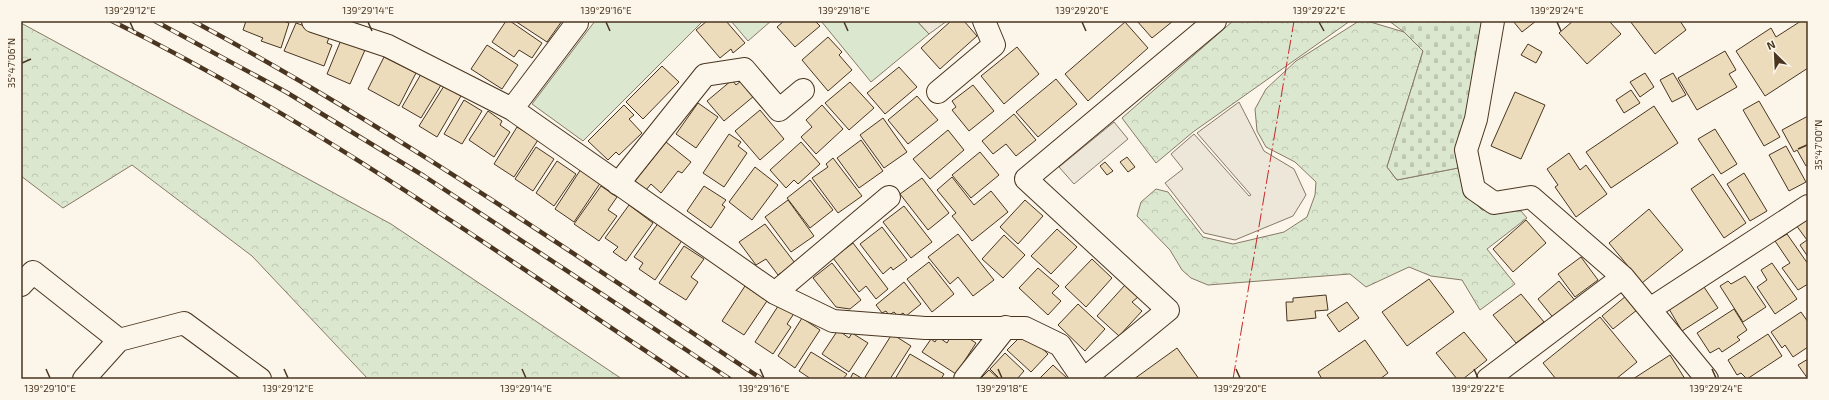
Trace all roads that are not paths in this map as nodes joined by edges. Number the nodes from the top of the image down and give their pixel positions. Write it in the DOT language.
graph roads {
  1 [pos="313,21"];
  2 [pos="984,21"];
  3 [pos="1214,21"];
  4 [pos="1493,21"];
  5 [pos="576,23"];
  6 [pos="803,90"];
  7 [pos="938,92"];
  8 [pos="512,109"];
  9 [pos="618,184"];
  10 [pos="889,197"];
  11 [pos="1808,206"];
  12 [pos="25,273"];
  13 [pos="1622,277"];
  14 [pos="775,293"];
  15 [pos="1650,309"];
  16 [pos="1006,327"];
  17 [pos="119,340"];
  18 [pos="84,379"];
  19 [pos="260,379"];
  20 [pos="965,379"];
  21 [pos="1084,379"];
  22 [pos="1488,379"];
  23 [pos="1707,379"];
  1 -- 8 [label="street"];
  2 -- 7 [label="street"];
  3 -- 21 [label="street"];
  4 -- 13 [label="street"];
  5 -- 8 [label="street"];
  6 -- 9 [label="street"];
  8 -- 9 [label="street"];
  9 -- 14 [label="street"];
  10 -- 14 [label="street"];
  11 -- 15 [label="street"];
  12 -- 17 [label="street"];
  13 -- 15 [label="street"];
  13 -- 22 [label="street"];
  14 -- 16 [label="street"];
  15 -- 23 [label="street"];
  16 -- 20 [label="street"];
  16 -- 21 [label="street"];
  17 -- 18 [label="street"];
  17 -- 19 [label="street"];
}
